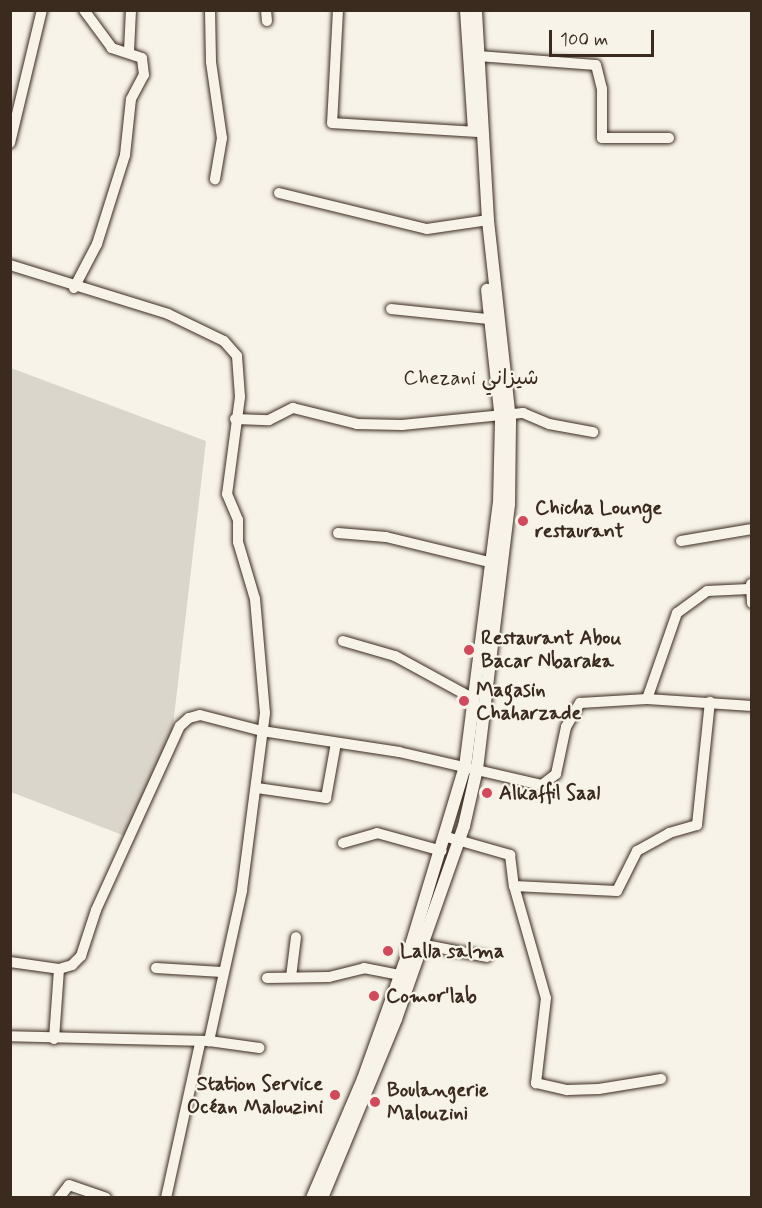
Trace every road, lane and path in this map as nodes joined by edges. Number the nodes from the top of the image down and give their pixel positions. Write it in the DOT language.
graph roads {
  1 [pos="42,10"];
  2 [pos="84,10"];
  3 [pos="132,10"];
  4 [pos="210,10"];
  5 [pos="338,10"];
  6 [pos="466,10"];
  7 [pos="476,10"];
  8 [pos="129,51"];
  9 [pos="478,56"];
  10 [pos="478,132"];
  11 [pos="669,138"];
  12 [pos="10,143"];
  13 [pos="215,178"];
  14 [pos="279,193"];
  15 [pos="484,220"];
  16 [pos="10,265"];
  17 [pos="74,288"];
  18 [pos="391,309"];
  19 [pos="494,320"];
  20 [pos="505,413"];
  21 [pos="235,419"];
  22 [pos="592,432"];
  23 [pos="752,529"];
  24 [pos="338,533"];
  25 [pos="681,540"];
  26 [pos="496,563"];
  27 [pos="750,586"];
  28 [pos="752,603"];
  29 [pos="343,641"];
  30 [pos="474,699"];
  31 [pos="647,699"];
  32 [pos="710,702"];
  33 [pos="752,706"];
  34 [pos="262,731"];
  35 [pos="336,743"];
  36 [pos="471,768"];
  37 [pos="257,788"];
  38 [pos="453,839"];
  39 [pos="343,843"];
  40 [pos="442,851"];
  41 [pos="514,886"];
  42 [pos="296,937"];
  43 [pos="417,943"];
  44 [pos="487,957"];
  45 [pos="10,962"];
  46 [pos="156,968"];
  47 [pos="59,969"];
  48 [pos="222,972"];
  49 [pos="400,975"];
  50 [pos="291,977"];
  51 [pos="267,978"];
  52 [pos="10,1036"];
  53 [pos="54,1039"];
  54 [pos="205,1042"];
  55 [pos="260,1048"];
  56 [pos="661,1079"];
  57 [pos="59,1197"];
  58 [pos="106,1197"];
  59 [pos="166,1197"];
  60 [pos="312,1197"];
  61 [pos="322,1197"];
  1 -- 12 [label="street"];
  2 -- 8 [label="street"];
  3 -- 8 [label="street"];
  4 -- 13 [label="street"];
  5 -- 10 [label="street"];
  6 -- 10 [label="main road"];
  7 -- 9 [label="main road"];
  8 -- 17 [label="street"];
  9 -- 10 [label="main road"];
  9 -- 11 [label="street"];
  10 -- 15 [label="main road"];
  14 -- 15 [label="street"];
  15 -- 19 [label="main road"];
  16 -- 17 [label="street"];
  17 -- 21 [label="street"];
  18 -- 19 [label="street"];
  19 -- 20 [label="main road"];
  20 -- 21 [label="street"];
  20 -- 22 [label="street"];
  20 -- 26 [label="main road"];
  21 -- 34 [label="street"];
  23 -- 25 [label="street"];
  24 -- 26 [label="street"];
  26 -- 30 [label="main road"];
  26 -- 36 [label="main road"];
  27 -- 28 [label="street"];
  27 -- 31 [label="street"];
  29 -- 30 [label="street"];
  30 -- 36 [label="main road"];
  31 -- 32 [label="street"];
  31 -- 36 [label="street"];
  32 -- 33 [label="street"];
  32 -- 41 [label="street"];
  34 -- 35 [label="street"];
  34 -- 37 [label="street"];
  34 -- 47 [label="street"];
  35 -- 36 [label="street"];
  35 -- 37 [label="street"];
  36 -- 38 [label="main road"];
  37 -- 48 [label="street"];
  38 -- 40 [label="main road"];
  38 -- 41 [label="street"];
  38 -- 43 [label="main road"];
  39 -- 40 [label="street"];
  40 -- 43 [label="main road"];
  41 -- 56 [label="street"];
  42 -- 50 [label="street"];
  43 -- 44 [label="street"];
  43 -- 49 [label="main road"];
  43 -- 61 [label="main road"];
  45 -- 47 [label="street"];
  46 -- 48 [label="street"];
  47 -- 53 [label="street"];
  48 -- 54 [label="street"];
  49 -- 50 [label="street"];
  49 -- 60 [label="main road"];
  50 -- 51 [label="street"];
  52 -- 53 [label="street"];
  53 -- 54 [label="street"];
  54 -- 55 [label="street"];
  54 -- 59 [label="street"];
  57 -- 58 [label="street"];
}
